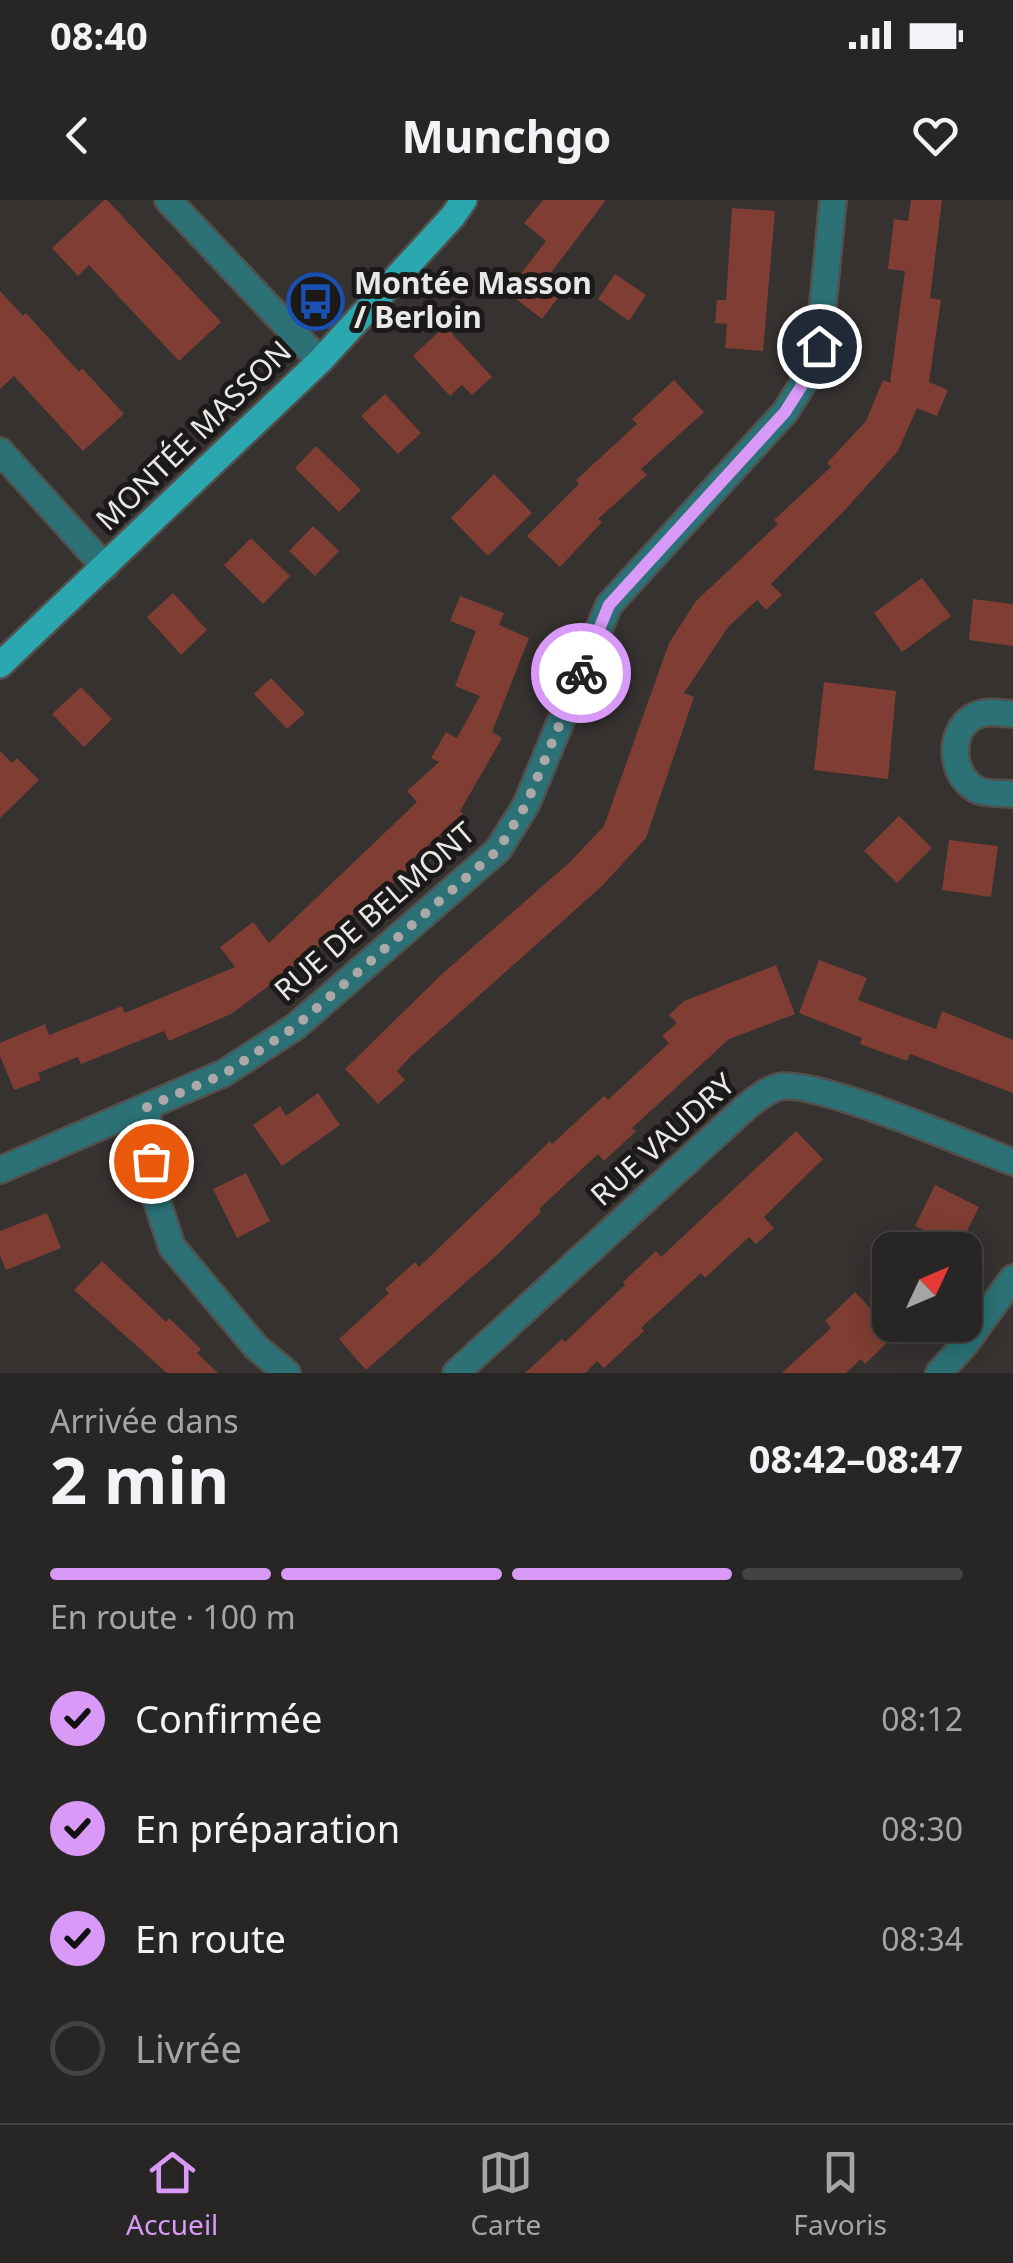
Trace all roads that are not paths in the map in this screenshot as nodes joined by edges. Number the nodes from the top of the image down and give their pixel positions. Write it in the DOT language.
graph roads {
  1 [pos="168,200"];
  2 [pos="464,200"];
  3 [pos="833,200"];
  4 [pos="320,361"];
  5 [pos="0,451"];
  6 [pos="105,567"];
  7 [pos="0,666"];
  8 [pos="1013,714"];
  9 [pos="1013,794"];
  10 [pos="147,1107"];
  11 [pos="1013,1162"];
  12 [pos="0,1170"];
  13 [pos="1013,1278"];
  14 [pos="287,1373"];
  15 [pos="456,1373"];
  16 [pos="940,1373"];
  1 -- 4 [label="street"];
  2 -- 4 [label="main road, MONTÉE MASSON"];
  3 -- 10 [label="street, RUE DE BELMONT"];
  4 -- 6 [label="main road, MONTÉE MASSON"];
  5 -- 6 [label="street"];
  6 -- 7 [label="main road, MONTÉE MASSON"];
  8 -- 9 [label="street"];
  10 -- 12 [label="street, RUE DE BELMONT"];
  10 -- 14 [label="street"];
  11 -- 15 [label="street, RUE VAUDRY"];
  13 -- 16 [label="street"];
}
